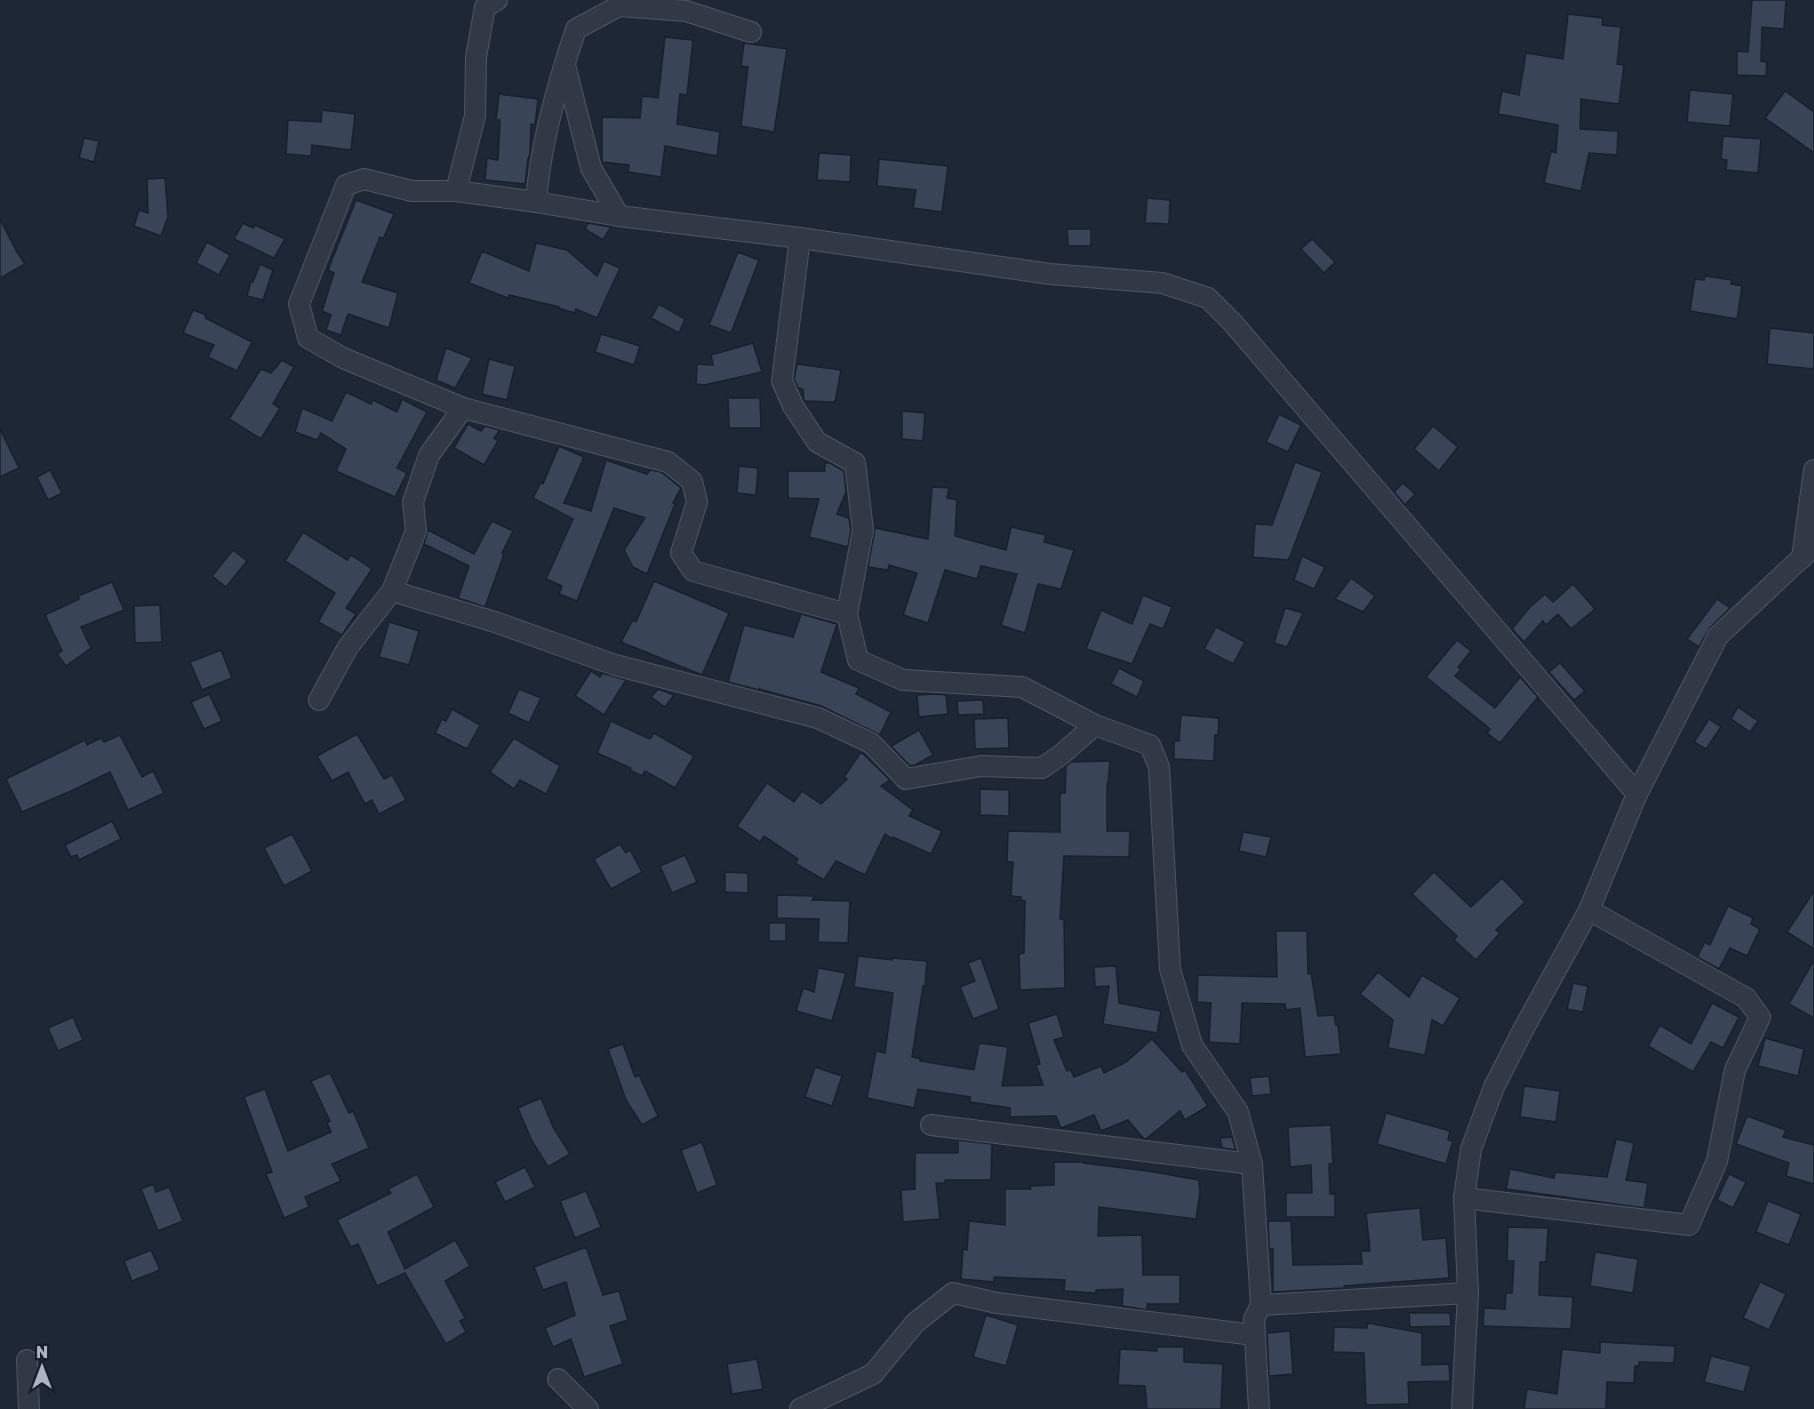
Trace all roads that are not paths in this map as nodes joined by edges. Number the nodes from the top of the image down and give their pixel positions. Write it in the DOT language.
graph roads {
  1 [pos="497,0"];
  2 [pos="751,32"];
  3 [pos="565,63"];
  4 [pos="456,191"];
  5 [pos="536,202"];
  6 [pos="619,216"];
  7 [pos="800,238"];
  8 [pos="463,408"];
  9 [pos="1814,470"];
  10 [pos="1808,552"];
  11 [pos="392,591"];
  12 [pos="847,614"];
  13 [pos="319,700"];
  14 [pos="1095,725"];
  15 [pos="1637,794"];
  16 [pos="1589,910"];
  17 [pos="931,1125"];
  18 [pos="1252,1164"];
  19 [pos="1464,1198"];
  20 [pos="1468,1293"];
  21 [pos="1262,1305"];
  22 [pos="1254,1335"];
  23 [pos="27,1360"];
  24 [pos="558,1379"];
  25 [pos="29,1409"];
  26 [pos="588,1409"];
  27 [pos="800,1409"];
  28 [pos="1259,1409"];
  29 [pos="1462,1409"];
  1 -- 4 [label="street"];
  2 -- 3 [label="street"];
  3 -- 5 [label="street"];
  3 -- 6 [label="street"];
  4 -- 5 [label="street"];
  4 -- 8 [label="street"];
  5 -- 6 [label="street"];
  6 -- 7 [label="street"];
  7 -- 12 [label="street"];
  7 -- 15 [label="street"];
  8 -- 11 [label="street"];
  8 -- 12 [label="street"];
  9 -- 10 [label="street"];
  10 -- 15 [label="street"];
  11 -- 13 [label="street"];
  11 -- 14 [label="street"];
  12 -- 14 [label="street"];
  14 -- 18 [label="street"];
  15 -- 16 [label="street"];
  16 -- 19 [label="street"];
  16 -- 19 [label="street"];
  17 -- 18 [label="street"];
  18 -- 21 [label="street"];
  19 -- 20 [label="street"];
  20 -- 21 [label="street"];
  20 -- 29 [label="street"];
  21 -- 22 [label="street"];
  22 -- 27 [label="street"];
  22 -- 28 [label="street"];
  23 -- 25 [label="street"];
  24 -- 26 [label="street"];
}
